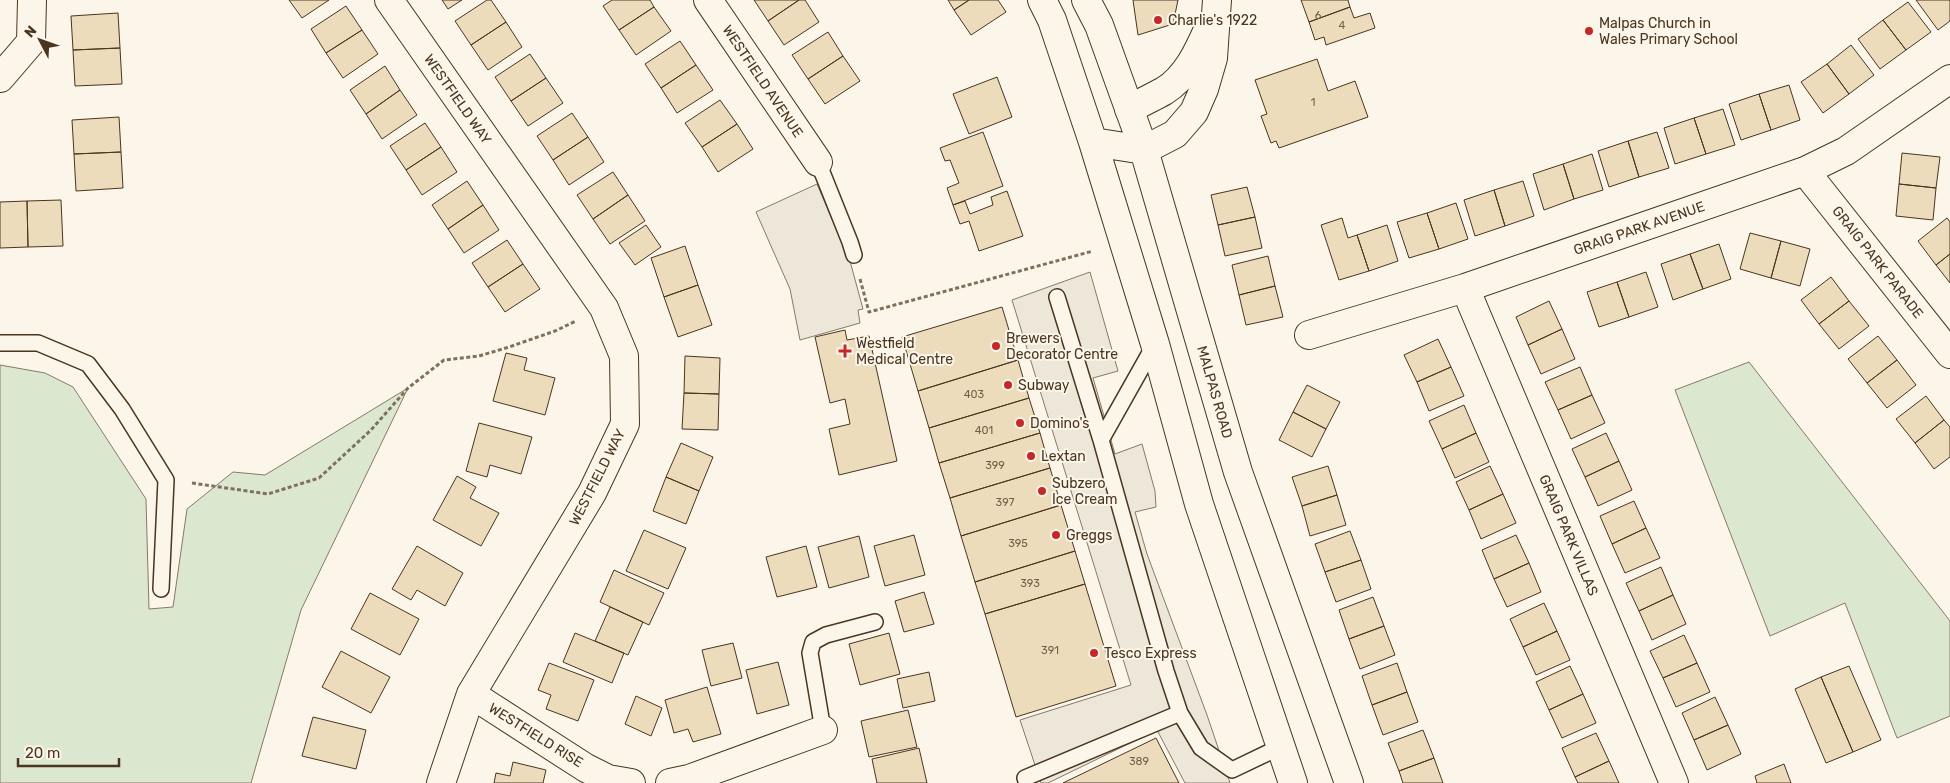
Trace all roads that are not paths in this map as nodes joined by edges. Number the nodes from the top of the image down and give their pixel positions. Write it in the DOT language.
graph roads {
  1 [pos="32,0"];
  2 [pos="389,0"];
  3 [pos="708,0"];
  4 [pos="1042,0"];
  5 [pos="1086,0"];
  6 [pos="1216,5"];
  7 [pos="0,78"];
  8 [pos="1950,79"];
  9 [pos="1129,109"];
  10 [pos="1093,142"];
  11 [pos="1144,150"];
  12 [pos="818,162"];
  13 [pos="1806,171"];
  14 [pos="854,255"];
  15 [pos="1465,288"];
  16 [pos="1057,297"];
  17 [pos="1309,335"];
  18 [pos="0,343"];
  19 [pos="1155,344"];
  20 [pos="1950,354"];
  21 [pos="1101,440"];
  22 [pos="161,589"];
  23 [pos="875,622"];
  24 [pos="471,694"];
  25 [pos="1180,713"];
  26 [pos="823,730"];
  27 [pos="1280,747"];
  28 [pos="441,783"];
  29 [pos="631,783"];
  30 [pos="670,783"];
  31 [pos="1027,783"];
  32 [pos="1293,783"];
  33 [pos="1349,783"];
  34 [pos="1674,783"];
  1 -- 7 [label="street"];
  2 -- 24 [label="street, WESTFIELD WAY"];
  3 -- 12 [label="street, WESTFIELD AVENUE"];
  4 -- 10 [label="street"];
  5 -- 9 [label="street, MALPAS ROAD"];
  6 -- 9 [label="street"];
  6 -- 11 [label="street"];
  8 -- 13 [label="street, GRAIG PARK AVENUE"];
  9 -- 10 [label="street"];
  9 -- 11 [label="street, MALPAS ROAD"];
  10 -- 11 [label="street"];
  10 -- 19 [label="street"];
  11 -- 33 [label="street, MALPAS ROAD"];
  12 -- 14 [label="lane"];
  13 -- 15 [label="street, GRAIG PARK AVENUE"];
  13 -- 20 [label="street, GRAIG PARK PARADE"];
  15 -- 17 [label="street, GRAIG PARK AVENUE"];
  15 -- 34 [label="street, GRAIG PARK VILLAS"];
  16 -- 21 [label="lane"];
  18 -- 22 [label="lane"];
  19 -- 21 [label="lane"];
  19 -- 27 [label="street"];
  21 -- 25 [label="lane"];
  23 -- 26 [label="lane"];
  24 -- 28 [label="street, WESTFIELD WAY"];
  24 -- 29 [label="street, WESTFIELD RISE"];
  25 -- 27 [label="lane"];
  25 -- 31 [label="lane"];
  26 -- 30 [label="street"];
  27 -- 32 [label="street"];
}
